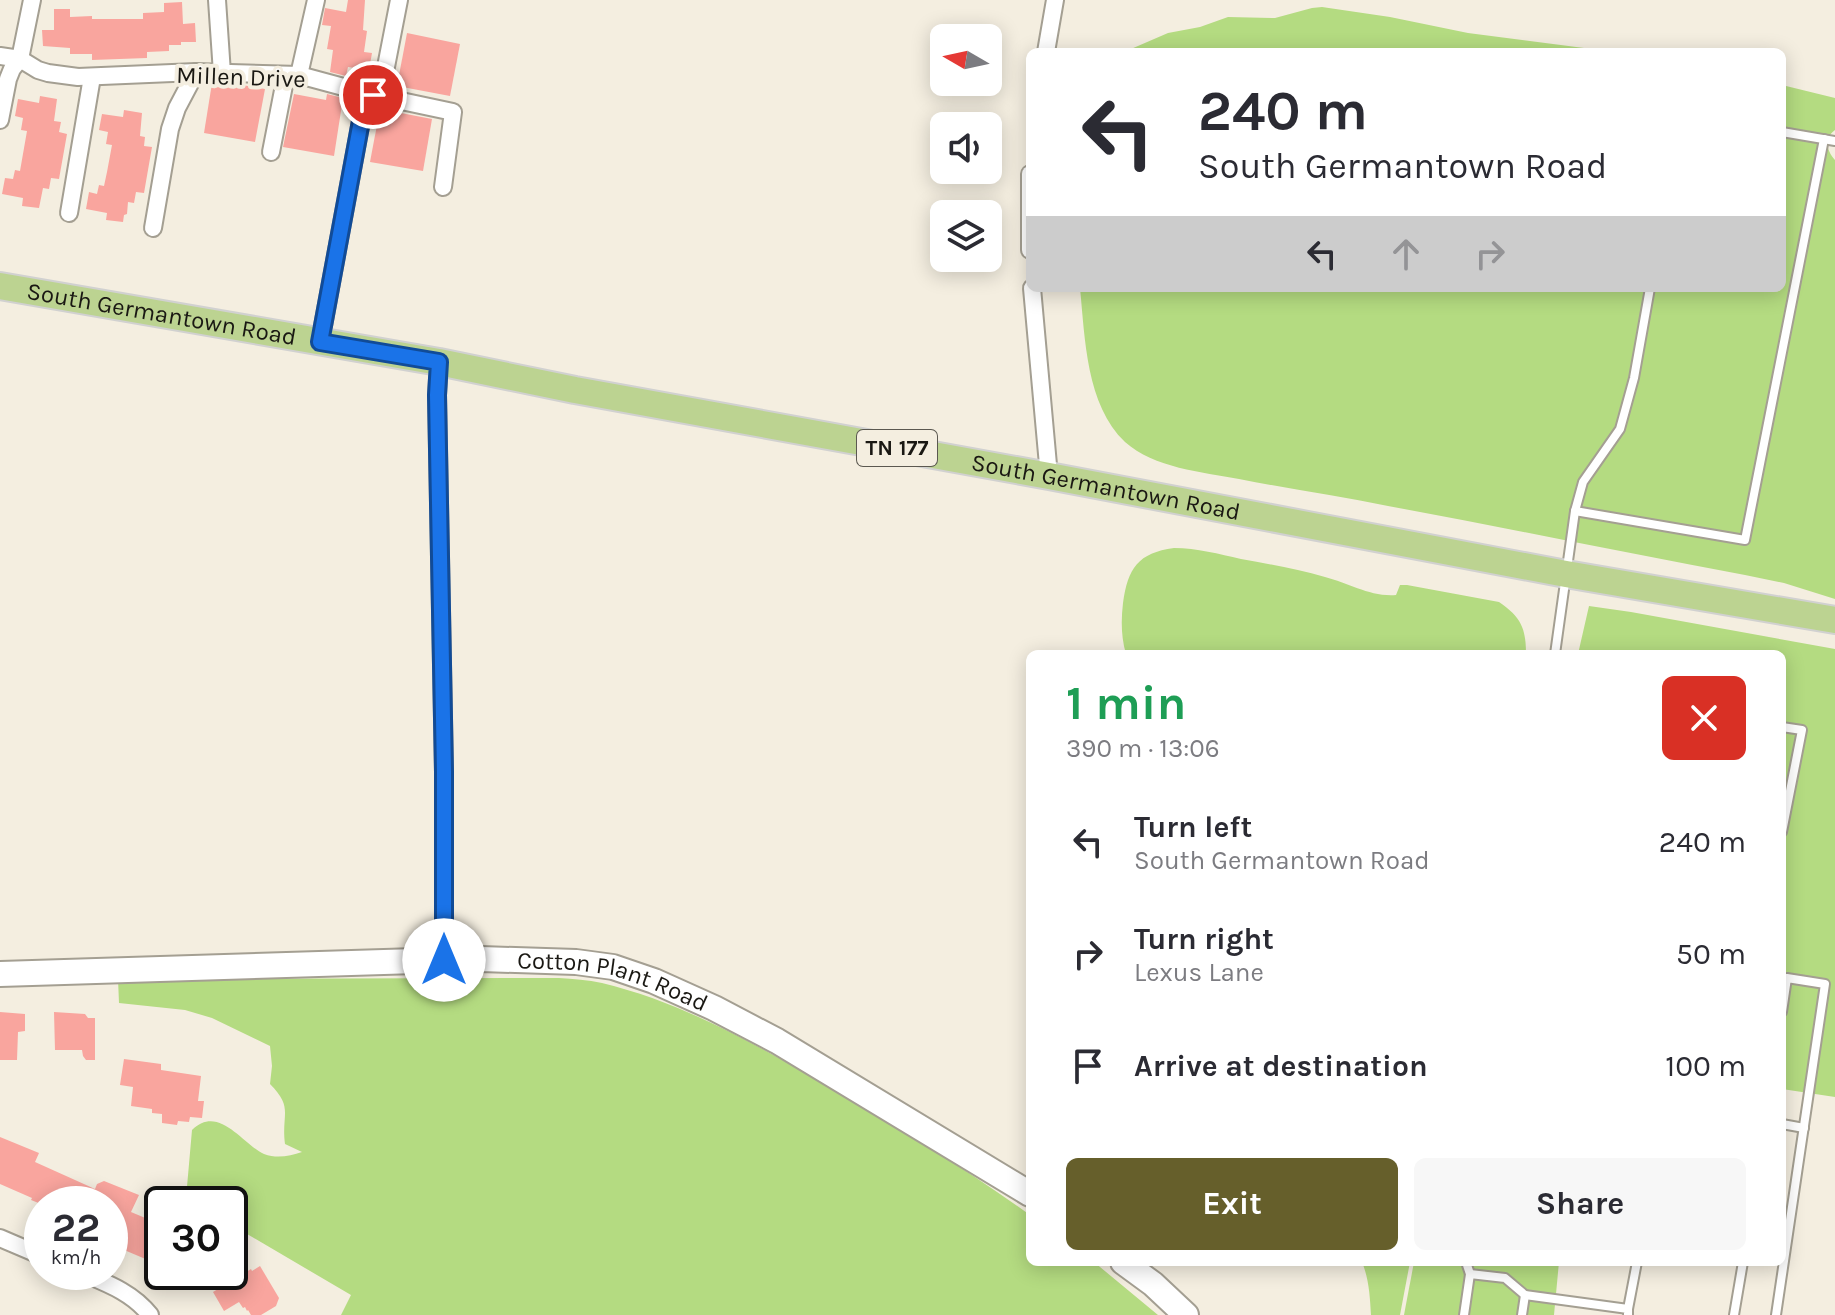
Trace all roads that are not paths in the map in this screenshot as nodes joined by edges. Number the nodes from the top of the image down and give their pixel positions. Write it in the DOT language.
graph roads {
  1 [pos="32,0"];
  2 [pos="217,0"];
  3 [pos="316,0"];
  4 [pos="399,0"];
  5 [pos="1055,0"];
  6 [pos="1047,48"];
  7 [pos="0,56"];
  8 [pos="20,59"];
  9 [pos="196,72"];
  10 [pos="222,73"];
  11 [pos="292,75"];
  12 [pos="92,77"];
  13 [pos="373,95"];
  14 [pos="0,120"];
  15 [pos="1786,133"];
  16 [pos="1824,139"];
  17 [pos="1835,141"];
  18 [pos="271,152"];
  19 [pos="443,187"];
  20 [pos="69,213"];
  21 [pos="153,228"];
  22 [pos="0,286"];
  23 [pos="1032,292"];
  24 [pos="1649,292"];
  25 [pos="320,342"];
  26 [pos="439,362"];
  27 [pos="1049,476"];
  28 [pos="1575,511"];
  29 [pos="1566,574"];
  30 [pos="1835,620"];
  31 [pos="1556,650"];
  32 [pos="1786,728"];
  33 [pos="1786,812"];
  34 [pos="444,960"];
  35 [pos="0,974"];
  36 [pos="1786,977"];
  37 [pos="1786,1125"];
  38 [pos="1804,1128"];
  39 [pos="1026,1192"];
  40 [pos="0,1238"];
  41 [pos="24,1248"];
  42 [pos="1786,1248"];
  43 [pos="1128,1266"];
  44 [pos="1467,1266"];
  45 [pos="1636,1266"];
  46 [pos="1742,1266"];
  47 [pos="1783,1266"];
  48 [pos="1470,1274"];
  49 [pos="122,1290"];
  50 [pos="1525,1295"];
  51 [pos="1628,1312"];
  52 [pos="150,1315"];
  53 [pos="1186,1315"];
  54 [pos="1464,1315"];
  55 [pos="1522,1315"];
  56 [pos="1734,1315"];
  57 [pos="1776,1315"];
  1 -- 8 [label="street"];
  2 -- 10 [label="street"];
  3 -- 11 [label="street"];
  4 -- 13 [label="street"];
  5 -- 6 [label="street"];
  7 -- 8 [label="street, Millen Drive"];
  8 -- 12 [label="street, Millen Drive"];
  8 -- 14 [label="street"];
  9 -- 10 [label="street, Millen Drive"];
  9 -- 12 [label="street, Millen Drive"];
  9 -- 21 [label="street"];
  10 -- 11 [label="street, Millen Drive"];
  11 -- 13 [label="street, Millen Drive"];
  11 -- 18 [label="street"];
  12 -- 20 [label="street"];
  13 -- 19 [label="street, Millen Drive"];
  13 -- 25 [label="street"];
  15 -- 16 [label="lane"];
  16 -- 17 [label="lane"];
  16 -- 28 [label="lane"];
  22 -- 25 [label="main road, South Germantown Road / TN 177"];
  23 -- 27 [label="street"];
  24 -- 28 [label="lane"];
  25 -- 26 [label="main road, South Germantown Road / TN 177"];
  26 -- 27 [label="main road, South Germantown Road / TN 177"];
  26 -- 34 [label="street"];
  27 -- 29 [label="main road, South Germantown Road / TN 177"];
  28 -- 29 [label="lane"];
  29 -- 30 [label="main road, South Germantown Road / TN 177"];
  29 -- 31 [label="lane"];
  32 -- 33 [label="lane"];
  34 -- 35 [label="street, Cotton Plant Road"];
  34 -- 39 [label="street, Cotton Plant Road"];
  36 -- 38 [label="lane"];
  37 -- 38 [label="lane"];
  38 -- 42 [label="lane"];
  40 -- 41 [label="street"];
  43 -- 53 [label="street"];
  44 -- 48 [label="lane"];
  45 -- 51 [label="lane"];
  46 -- 56 [label="lane"];
  47 -- 57 [label="lane"];
  48 -- 50 [label="lane"];
  48 -- 54 [label="lane"];
  49 -- 52 [label="street"];
  50 -- 51 [label="lane"];
  50 -- 55 [label="lane"];
}
